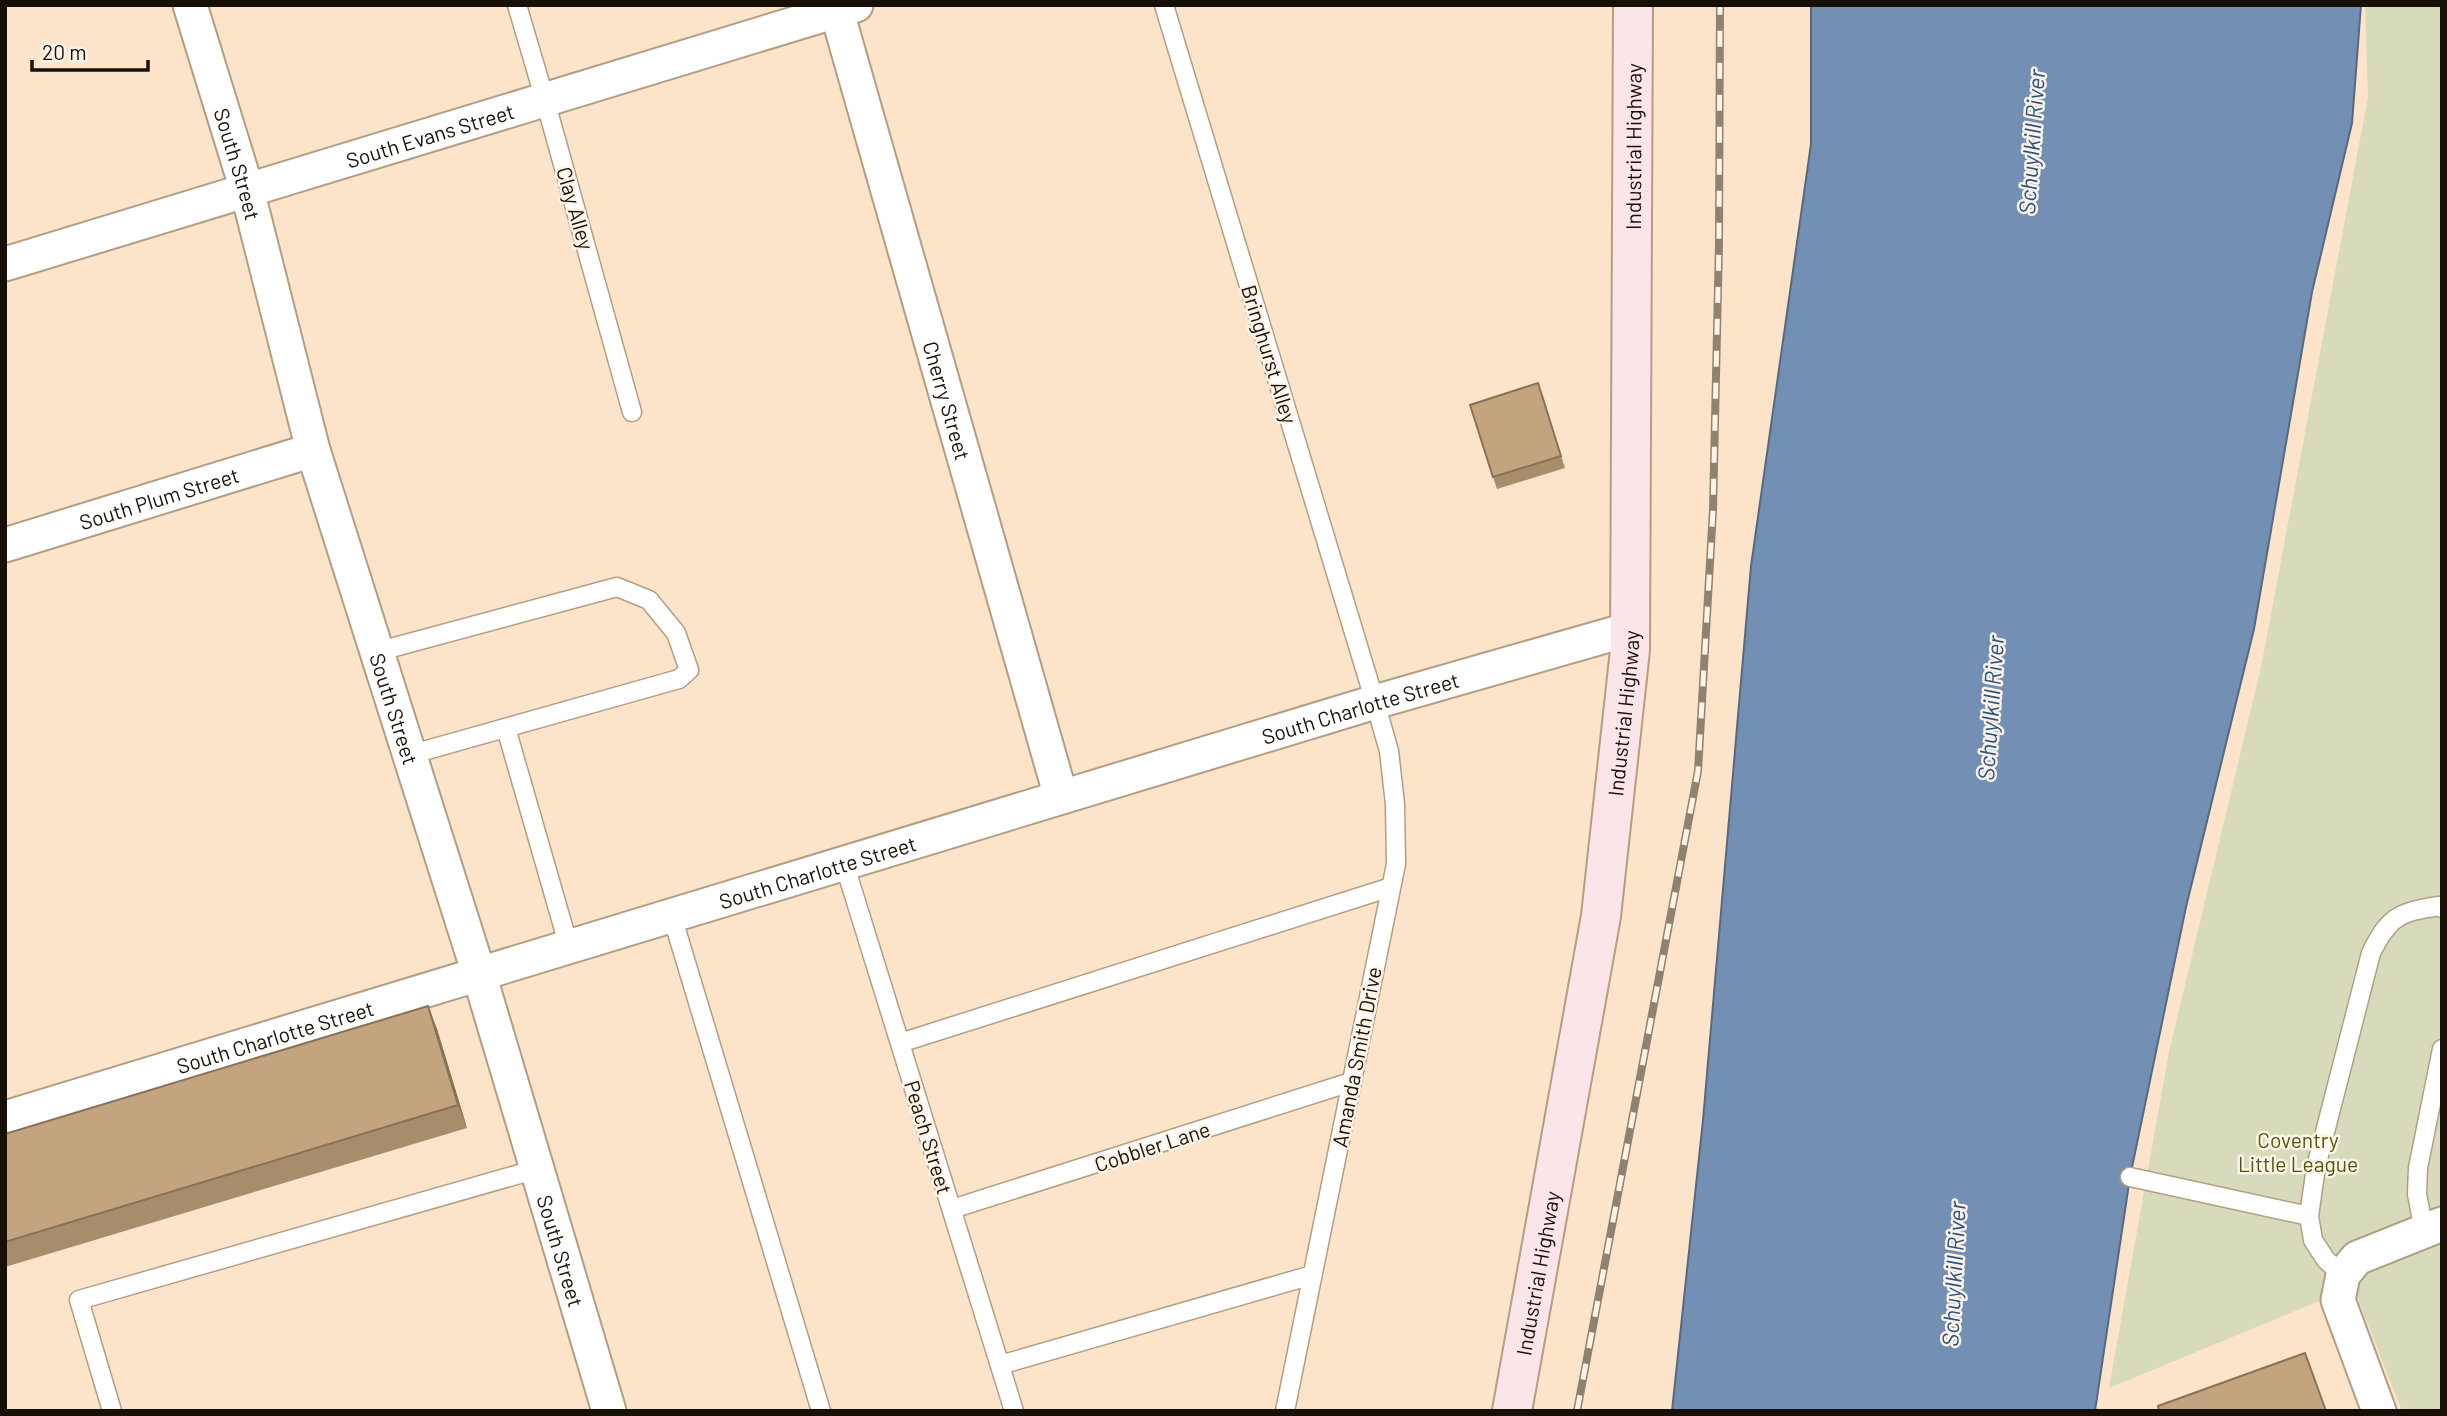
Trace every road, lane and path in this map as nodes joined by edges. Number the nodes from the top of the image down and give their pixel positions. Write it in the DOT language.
graph roads {
  1 [pos="190,5"];
  2 [pos="517,5"];
  3 [pos="1164,5"];
  4 [pos="1633,5"];
  5 [pos="843,7"];
  6 [pos="545,100"];
  7 [pos="247,190"];
  8 [pos="5,264"];
  9 [pos="632,412"];
  10 [pos="313,450"];
  11 [pos="5,545"];
  12 [pos="1630,629"];
  13 [pos="376,652"];
  14 [pos="1375,702"];
  15 [pos="506,728"];
  16 [pos="409,755"];
  17 [pos="1061,797"];
  18 [pos="844,863"];
  19 [pos="1391,887"];
  20 [pos="2442,908"];
  21 [pos="672,916"];
  22 [pos="569,947"];
  23 [pos="479,974"];
  24 [pos="900,1044"];
  25 [pos="2442,1049"];
  26 [pos="1352,1082"];
  27 [pos="5,1118"];
  28 [pos="537,1169"];
  29 [pos="2130,1177"];
  30 [pos="952,1209"];
  31 [pos="2309,1216"];
  32 [pos="2433,1227"];
  33 [pos="1312,1275"];
  34 [pos="2343,1275"];
  35 [pos="1000,1365"];
  36 [pos="112,1411"];
  37 [pos="609,1411"];
  38 [pos="821,1411"];
  39 [pos="1014,1411"];
  40 [pos="1285,1411"];
  41 [pos="1512,1411"];
  42 [pos="2379,1411"];
  1 -- 7 [label="street, South Street"];
  2 -- 6 [label="lane, Clay Alley"];
  3 -- 14 [label="lane, Bringhurst Alley"];
  4 -- 12 [label="street, Industrial Highway"];
  5 -- 6 [label="street, South Evans Street"];
  5 -- 17 [label="street, Cherry Street"];
  6 -- 7 [label="street, South Evans Street"];
  6 -- 9 [label="lane, Clay Alley"];
  7 -- 8 [label="street, South Evans Street"];
  7 -- 10 [label="street, South Street"];
  10 -- 11 [label="street, South Plum Street"];
  10 -- 13 [label="street, South Street"];
  12 -- 14 [label="street, South Charlotte Street"];
  12 -- 41 [label="street, Industrial Highway"];
  13 -- 15 [label="lane"];
  13 -- 16 [label="street, South Street"];
  14 -- 17 [label="street, South Charlotte Street"];
  14 -- 19 [label="lane, Amanda Smith Drive"];
  15 -- 16 [label="lane"];
  15 -- 22 [label="lane"];
  16 -- 23 [label="street, South Street"];
  17 -- 18 [label="street, South Charlotte Street"];
  18 -- 21 [label="street, South Charlotte Street"];
  18 -- 24 [label="lane, Peach Street"];
  19 -- 24 [label="lane"];
  19 -- 26 [label="lane, Amanda Smith Drive"];
  20 -- 31 [label="lane"];
  21 -- 22 [label="street, South Charlotte Street"];
  21 -- 38 [label="lane"];
  22 -- 23 [label="street, South Charlotte Street"];
  23 -- 27 [label="street, South Charlotte Street"];
  23 -- 28 [label="street, South Street"];
  24 -- 30 [label="lane, Peach Street"];
  25 -- 32 [label="lane"];
  26 -- 30 [label="lane, Cobbler Lane"];
  26 -- 33 [label="lane, Amanda Smith Drive"];
  28 -- 36 [label="lane"];
  28 -- 37 [label="street, South Street"];
  29 -- 31 [label="lane"];
  30 -- 35 [label="lane, Peach Street"];
  31 -- 34 [label="lane"];
  32 -- 34 [label="street"];
  33 -- 35 [label="lane"];
  33 -- 40 [label="lane, Amanda Smith Drive"];
  34 -- 42 [label="street"];
  35 -- 39 [label="lane, Peach Street"];
}
